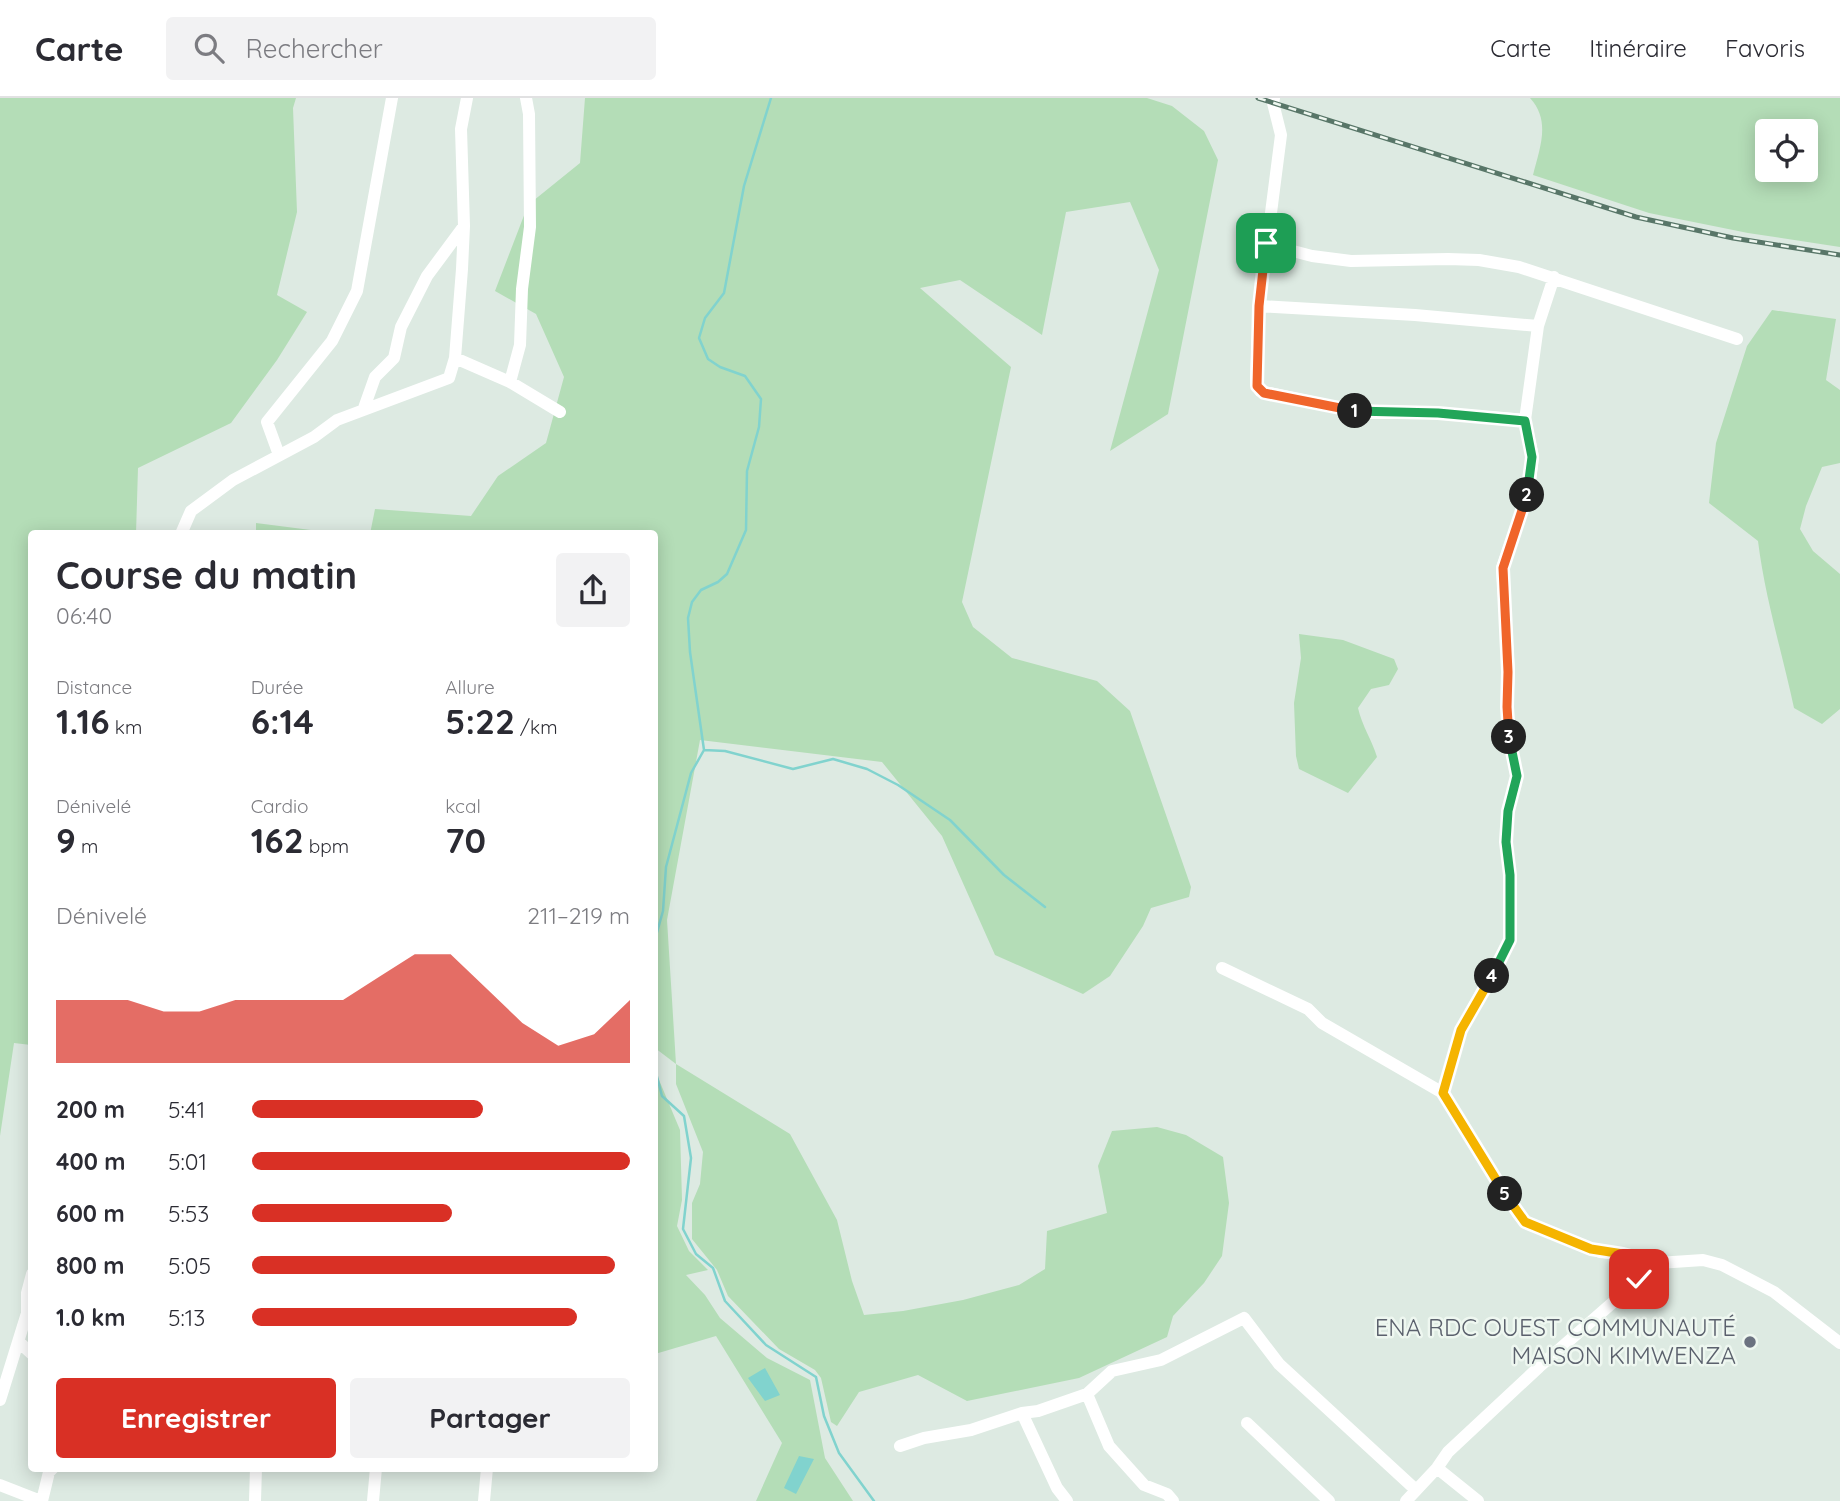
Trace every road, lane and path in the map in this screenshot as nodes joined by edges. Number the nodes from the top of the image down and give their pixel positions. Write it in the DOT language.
graph roads {
  1 [pos="392,98"];
  2 [pos="467,98"];
  3 [pos="526,98"];
  4 [pos="1274,98"];
  5 [pos="464,226"];
  6 [pos="1266,243"];
  7 [pos="1554,277"];
  8 [pos="1259,306"];
  9 [pos="1538,326"];
  10 [pos="1737,339"];
  11 [pos="454,358"];
  12 [pos="510,382"];
  13 [pos="364,408"];
  14 [pos="560,412"];
  15 [pos="1525,421"];
  16 [pos="279,455"];
  17 [pos="183,530"];
  18 [pos="1222,968"];
  19 [pos="1443,1093"];
  20 [pos="1658,1263"];
  21 [pos="28,1303"];
  22 [pos="19,1342"];
  23 [pos="1840,1343"];
  24 [pos="28,1350"];
  25 [pos="1087,1394"];
  26 [pos="0,1399"];
  27 [pos="1022,1413"];
  28 [pos="1247,1423"];
  29 [pos="900,1446"];
  30 [pos="1437,1468"];
  31 [pos="49,1472"];
  32 [pos="256,1472"];
  33 [pos="376,1472"];
  34 [pos="487,1472"];
  35 [pos="0,1485"];
  36 [pos="1416,1490"];
  37 [pos="42,1501"];
  38 [pos="255,1501"];
  39 [pos="373,1501"];
  40 [pos="484,1501"];
  41 [pos="1067,1501"];
  42 [pos="1173,1501"];
  43 [pos="1329,1501"];
  44 [pos="1406,1501"];
  45 [pos="1478,1501"];
  1 -- 16 [label="street"];
  2 -- 5 [label="street"];
  3 -- 12 [label="street"];
  4 -- 6 [label="street"];
  5 -- 11 [label="street"];
  5 -- 13 [label="street"];
  6 -- 7 [label="street"];
  6 -- 8 [label="street"];
  7 -- 9 [label="street"];
  7 -- 10 [label="street"];
  8 -- 9 [label="street"];
  8 -- 15 [label="street"];
  9 -- 15 [label="street"];
  11 -- 12 [label="street"];
  11 -- 13 [label="street"];
  12 -- 14 [label="street"];
  13 -- 16 [label="street"];
  15 -- 19 [label="street"];
  16 -- 17 [label="street"];
  18 -- 19 [label="street"];
  19 -- 20 [label="street"];
  20 -- 23 [label="street"];
  20 -- 30 [label="street"];
  21 -- 22 [label="street"];
  22 -- 24 [label="street"];
  22 -- 26 [label="street"];
  25 -- 27 [label="street"];
  25 -- 36 [label="street"];
  25 -- 42 [label="street"];
  27 -- 29 [label="street"];
  27 -- 41 [label="street"];
  28 -- 43 [label="street"];
  30 -- 36 [label="street"];
  30 -- 45 [label="street"];
  31 -- 37 [label="street"];
  32 -- 38 [label="street"];
  33 -- 39 [label="street"];
  34 -- 40 [label="street"];
  35 -- 37 [label="street"];
  36 -- 44 [label="street"];
}
